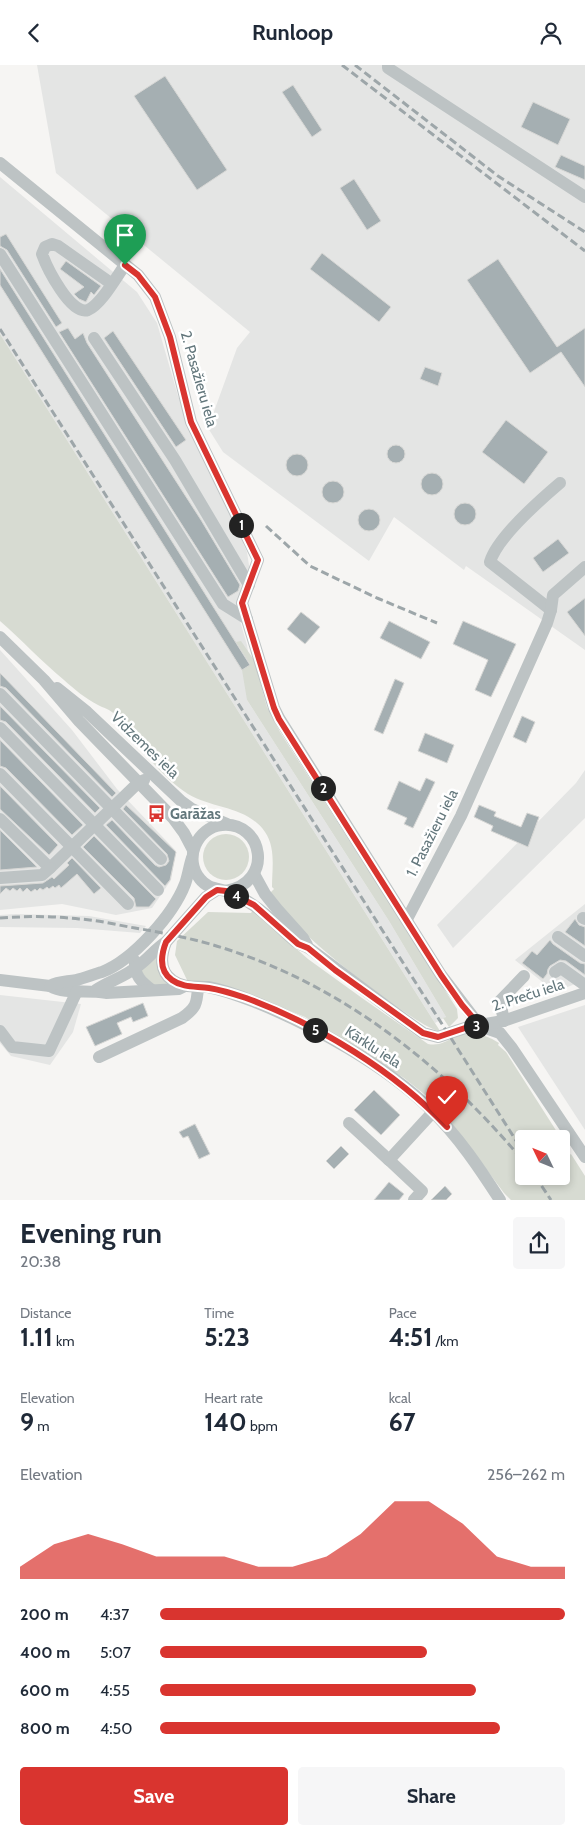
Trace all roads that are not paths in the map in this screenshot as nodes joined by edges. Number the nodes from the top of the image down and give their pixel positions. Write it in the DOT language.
graph roads {
  1 [pos="388,65"];
  2 [pos="0,163"];
  3 [pos="585,197"];
  4 [pos="0,254"];
  5 [pos="125,265"];
  6 [pos="112,284"];
  7 [pos="94,338"];
  8 [pos="560,483"];
  9 [pos="585,567"];
  10 [pos="249,585"];
  11 [pos="551,610"];
  12 [pos="247,619"];
  13 [pos="0,637"];
  14 [pos="44,680"];
  15 [pos="0,694"];
  16 [pos="0,728"];
  17 [pos="0,774"];
  18 [pos="154,776"];
  19 [pos="138,783"];
  20 [pos="111,810"];
  21 [pos="0,819"];
  22 [pos="96,825"];
  23 [pos="230,825"];
  24 [pos="73,847"];
  25 [pos="192,854"];
  26 [pos="161,859"];
  27 [pos="0,865"];
  28 [pos="50,869"];
  29 [pos="254,874"];
  30 [pos="6,877"];
  31 [pos="158,890"];
  32 [pos="222,891"];
  33 [pos="128,905"];
  34 [pos="406,919"];
  35 [pos="558,937"];
  36 [pos="166,942"];
  37 [pos="308,948"];
  38 [pos="137,951"];
  39 [pos="585,957"];
  40 [pos="134,969"];
  41 [pos="555,972"];
  42 [pos="524,976"];
  43 [pos="0,980"];
  44 [pos="585,985"];
  45 [pos="50,986"];
  46 [pos="185,987"];
  47 [pos="198,987"];
  48 [pos="96,990"];
  49 [pos="152,990"];
  50 [pos="77,991"];
  51 [pos="585,993"];
  52 [pos="504,1021"];
  53 [pos="480,1026"];
  54 [pos="0,1031"];
  55 [pos="99,1057"];
  56 [pos="433,1112"];
  57 [pos="349,1123"];
  58 [pos="585,1157"];
  59 [pos="389,1160"];
  60 [pos="414,1200"];
  61 [pos="500,1200"];
  1 -- 3 [label="street"];
  2 -- 5 [label="street, 2. Pasažieru iela"];
  4 -- 12 [label="street"];
  5 -- 6 [label="street"];
  5 -- 10 [label="street, 2. Pasažieru iela"];
  6 -- 6 [label="street"];
  7 -- 10 [label="street"];
  8 -- 11 [label="street"];
  9 -- 11 [label="street, 1. Pasažieru iela"];
  10 -- 12 [label="street, 2. Pasažieru iela"];
  11 -- 34 [label="street, 1. Pasažieru iela"];
  12 -- 34 [label="street, 2. Pasažieru iela"];
  13 -- 14 [label="street, Vidzemes iela"];
  14 -- 18 [label="street, Vidzemes iela"];
  14 -- 19 [label="street, Vidzemes iela"];
  15 -- 20 [label="street"];
  16 -- 22 [label="street"];
  17 -- 24 [label="street"];
  18 -- 19 [label="street"];
  18 -- 23 [label="street, Vidzemes iela"];
  19 -- 20 [label="street"];
  19 -- 25 [label="street, Vidzemes iela"];
  20 -- 22 [label="street"];
  20 -- 26 [label="street"];
  21 -- 28 [label="street"];
  22 -- 24 [label="street"];
  22 -- 31 [label="street"];
  23 -- 25 [label="street"];
  23 -- 29 [label="street, Vidzemes iela"];
  24 -- 28 [label="street"];
  24 -- 33 [label="street"];
  25 -- 32 [label="street, Vidzemes iela"];
  25 -- 38 [label="street, Kārklu iela"];
  27 -- 30 [label="street"];
  28 -- 30 [label="street"];
  29 -- 32 [label="street"];
  29 -- 37 [label="street, Vidzemes iela"];
  32 -- 36 [label="street, Kārklu iela"];
  32 -- 37 [label="street, Vidzemes iela"];
  34 -- 53 [label="street"];
  35 -- 39 [label="street"];
  36 -- 40 [label="street, Kārklu iela"];
  36 -- 46 [label="street"];
  37 -- 53 [label="street, Vidzemes iela"];
  38 -- 40 [label="street"];
  38 -- 45 [label="street, Kārklu iela"];
  40 -- 48 [label="street, Kārklu iela"];
  40 -- 49 [label="street"];
  41 -- 44 [label="street"];
  42 -- 52 [label="street"];
  43 -- 45 [label="street, Kārklu iela"];
  45 -- 50 [label="street, Kārklu iela"];
  46 -- 47 [label="street, Kārklu iela"];
  46 -- 49 [label="street, Kārklu iela"];
  47 -- 55 [label="street"];
  47 -- 56 [label="street, Kārklu iela"];
  48 -- 49 [label="street, Kārklu iela"];
  48 -- 50 [label="street, Kārklu iela"];
  50 -- 54 [label="street"];
  51 -- 52 [label="street, 2. Preču iela"];
  52 -- 53 [label="street, 2. Preču iela"];
  53 -- 58 [label="street"];
  56 -- 59 [label="street"];
  56 -- 61 [label="street, Kārklu iela"];
  57 -- 59 [label="street"];
  59 -- 60 [label="street"];
}
